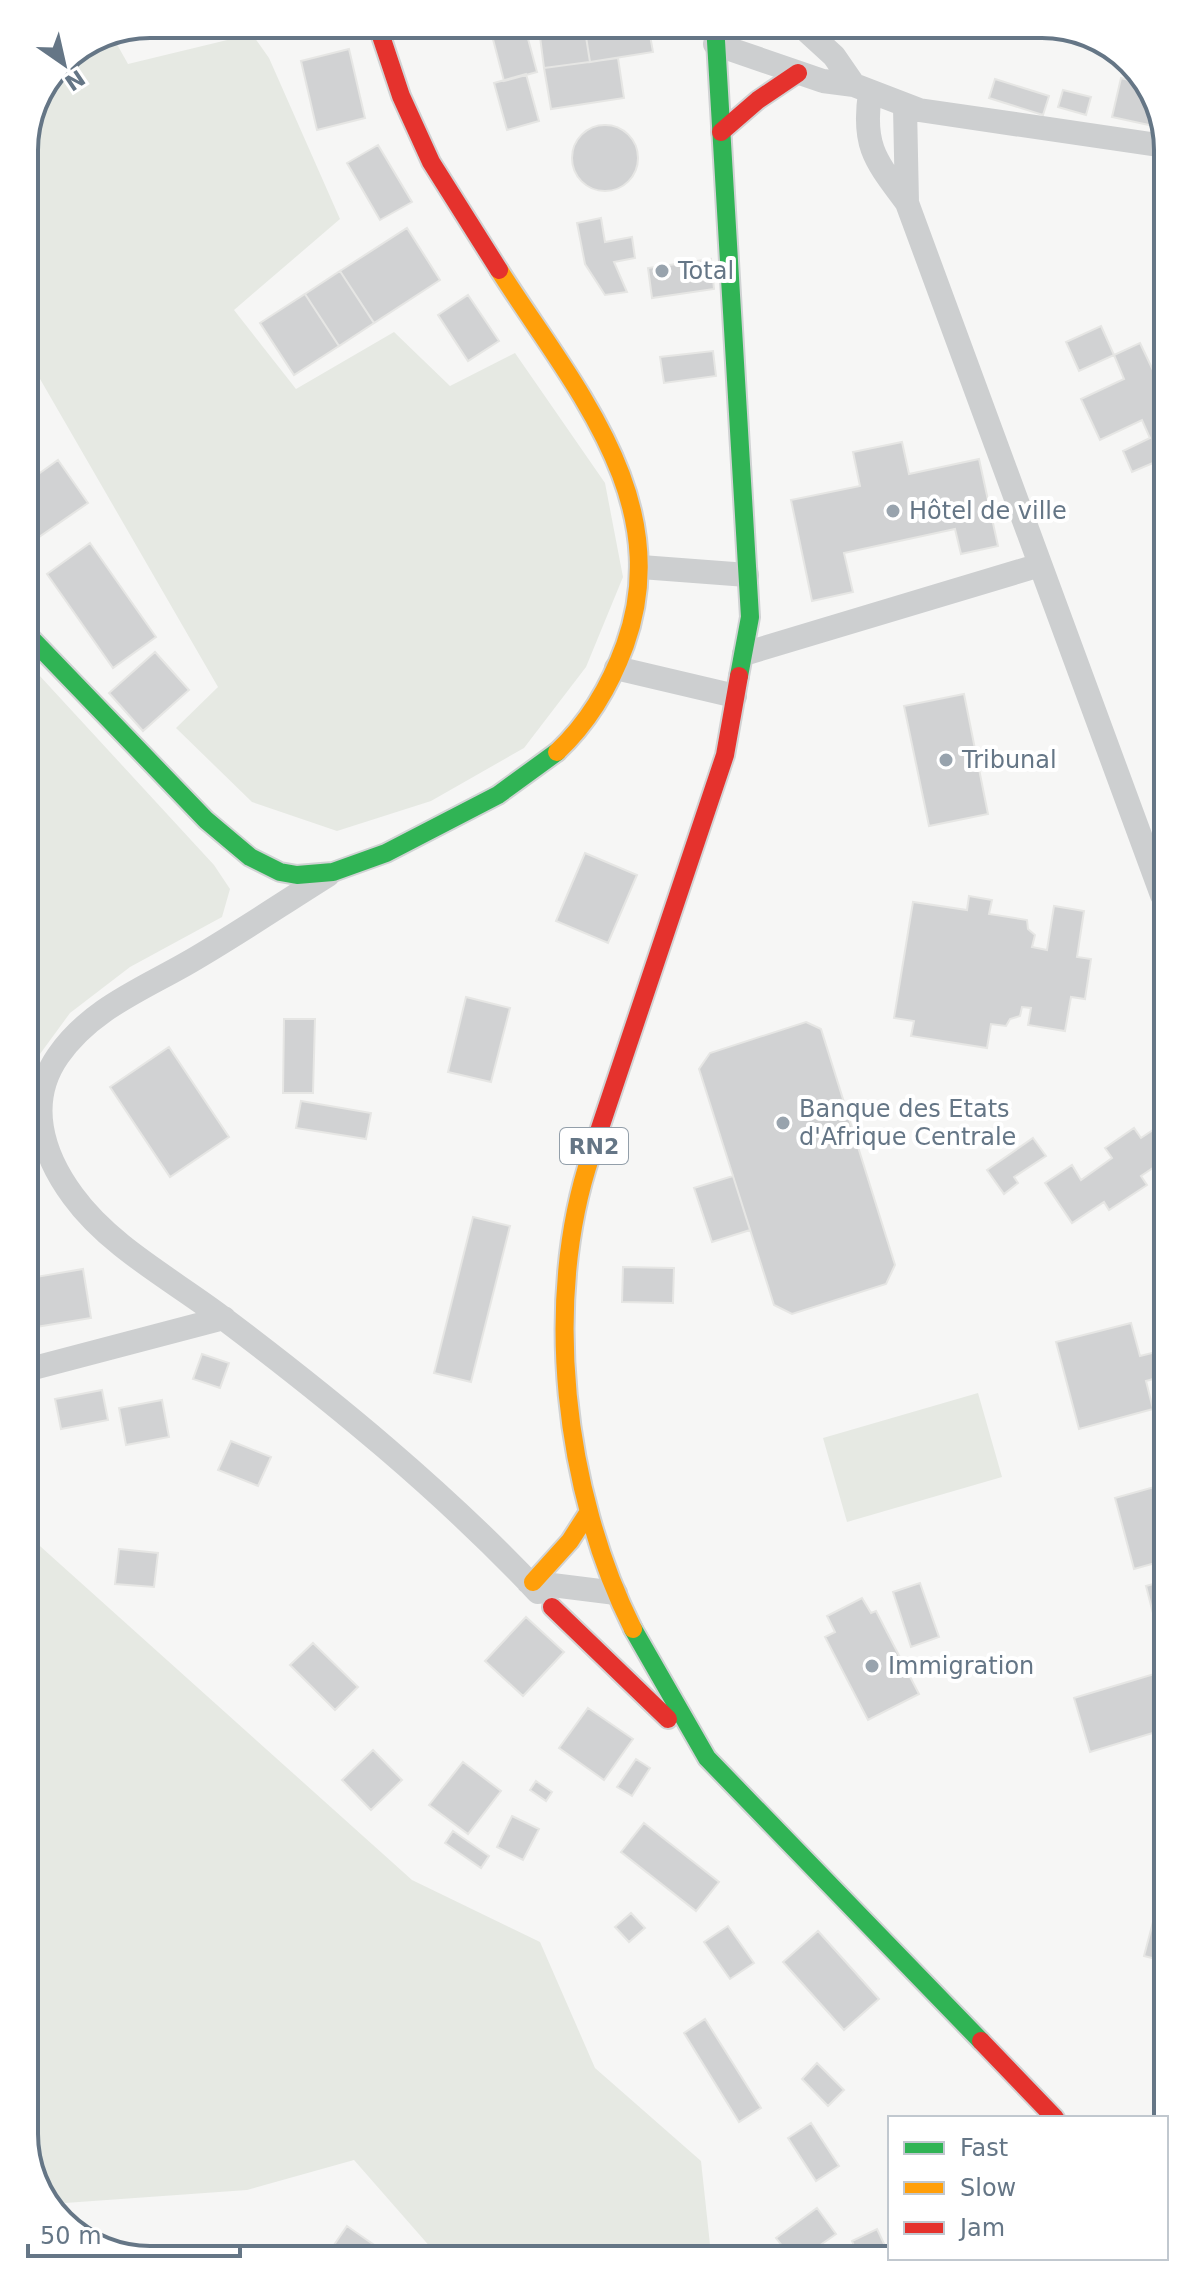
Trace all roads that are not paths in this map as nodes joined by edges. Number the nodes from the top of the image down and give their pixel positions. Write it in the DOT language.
graph roads {
  1 [pos="382,38"];
  2 [pos="715,38"];
  3 [pos="724,38"];
  4 [pos="814,38"];
  5 [pos="798,73"];
  6 [pos="862,89"];
  7 [pos="905,107"];
  8 [pos="721,132"];
  9 [pos="1153,144"];
  10 [pos="907,203"];
  11 [pos="1040,565"];
  12 [pos="641,567"];
  13 [pos="747,575"];
  14 [pos="38,645"];
  15 [pos="744,654"];
  16 [pos="616,668"];
  17 [pos="735,696"];
  18 [pos="337,870"];
  19 [pos="1154,873"];
  20 [pos="38,1104"];
  21 [pos="38,1130"];
  22 [pos="224,1318"];
  23 [pos="38,1367"];
  24 [pos="588,1513"];
  25 [pos="531,1582"];
  26 [pos="616,1593"];
  27 [pos="552,1607"];
  28 [pos="631,1626"];
  29 [pos="707,1758"];
  30 [pos="1053,2116"];
  1 -- 12 [label="main road"];
  2 -- 8 [label="main road, RN2"];
  3 -- 5 [label="street"];
  4 -- 6 [label="street"];
  5 -- 6 [label="street"];
  5 -- 8 [label="main road"];
  6 -- 7 [label="street"];
  6 -- 10 [label="street"];
  7 -- 9 [label="street"];
  7 -- 10 [label="street"];
  8 -- 13 [label="main road, RN2"];
  10 -- 11 [label="street"];
  11 -- 15 [label="street"];
  11 -- 19 [label="street"];
  12 -- 13 [label="street"];
  12 -- 16 [label="main road"];
  13 -- 15 [label="main road, RN2"];
  14 -- 18 [label="main road"];
  15 -- 17 [label="main road, RN2"];
  16 -- 17 [label="street"];
  16 -- 18 [label="main road"];
  17 -- 24 [label="main road, RN2"];
  18 -- 20 [label="street"];
  21 -- 22 [label="street"];
  22 -- 23 [label="street"];
  22 -- 25 [label="street"];
  24 -- 25 [label="main road"];
  24 -- 26 [label="main road, RN2"];
  25 -- 26 [label="street"];
  25 -- 27 [label="street"];
  26 -- 28 [label="main road, RN2"];
  27 -- 28 [label="street"];
  27 -- 29 [label="main road"];
  28 -- 29 [label="main road, RN2"];
  29 -- 30 [label="main road, RN2"];
}
